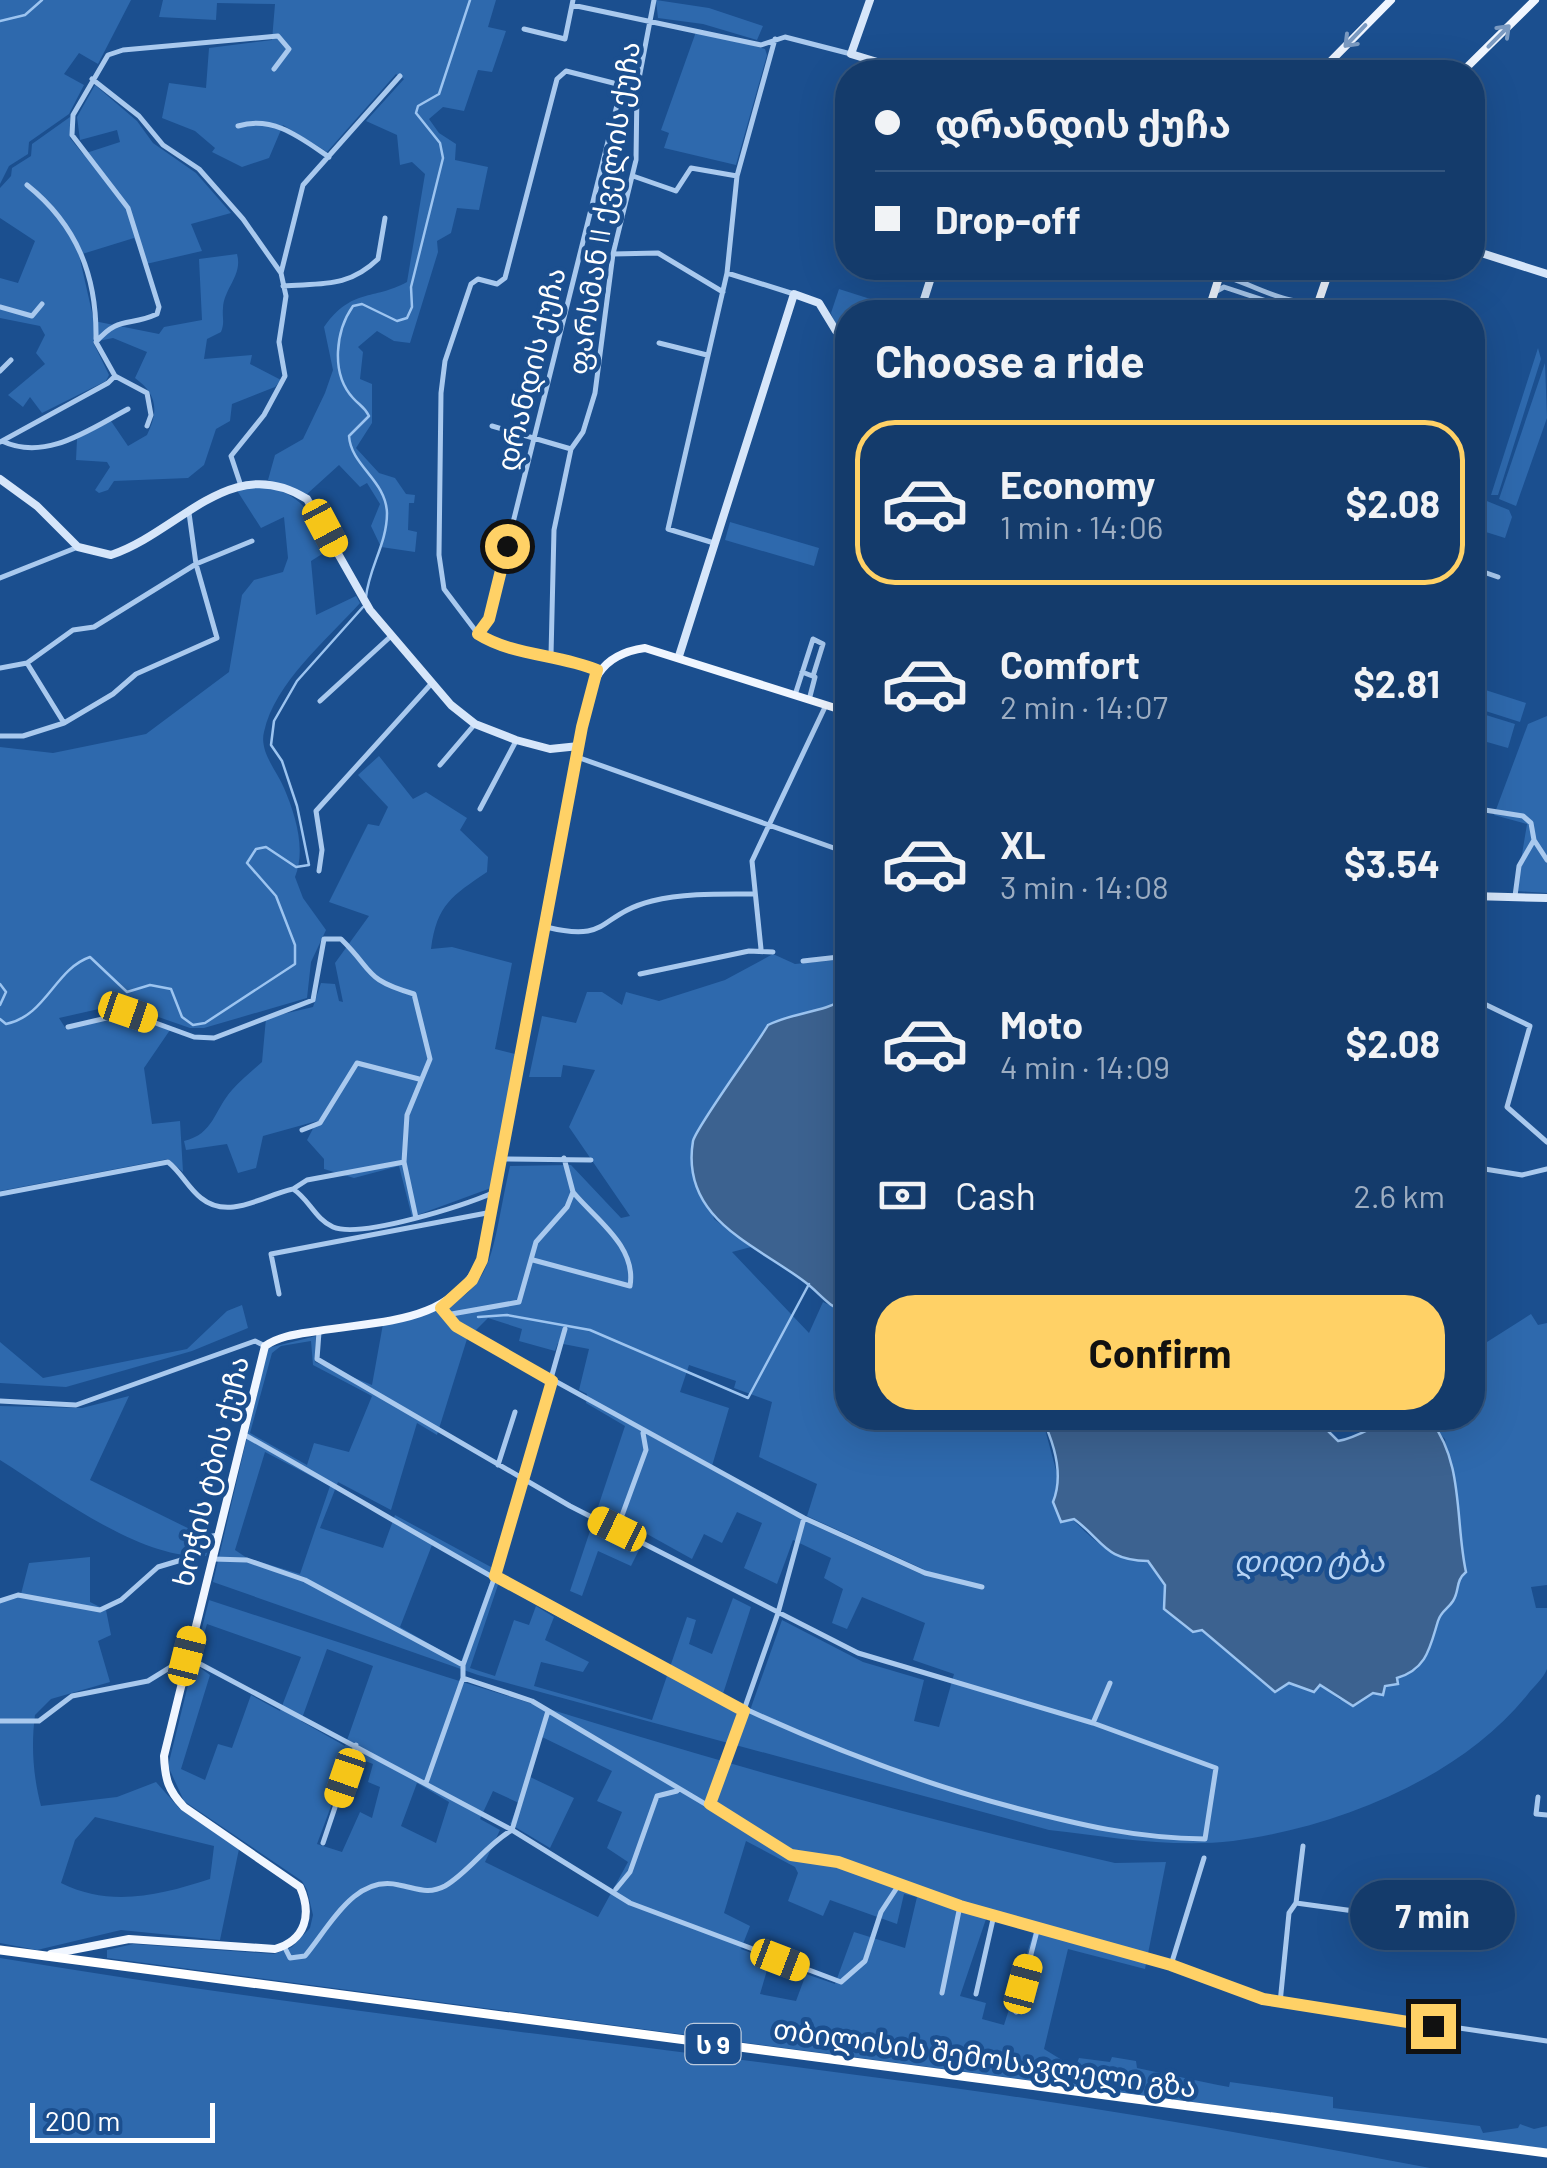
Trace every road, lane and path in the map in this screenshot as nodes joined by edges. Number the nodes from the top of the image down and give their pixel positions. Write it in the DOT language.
graph roads {
  1 [pos="654,0"];
  2 [pos="870,0"];
  3 [pos="1391,0"];
  4 [pos="1535,0"];
  5 [pos="573,3"];
  6 [pos="652,22"];
  7 [pos="524,29"];
  8 [pos="775,39"];
  9 [pos="851,54"];
  10 [pos="871,60"];
  11 [pos="1332,60"];
  12 [pos="1474,60"];
  13 [pos="274,68"];
  14 [pos="400,76"];
  15 [pos="92,79"];
  16 [pos="622,85"];
  17 [pos="637,88"];
  18 [pos="238,126"];
  19 [pos="328,157"];
  20 [pos="633,176"];
  21 [pos="738,176"];
  22 [pos="27,185"];
  23 [pos="385,218"];
  24 [pos="614,254"];
  25 [pos="1485,254"];
  26 [pos="727,273"];
  27 [pos="281,274"];
  28 [pos="1547,274"];
  29 [pos="1218,280"];
  30 [pos="1237,280"];
  31 [pos="1326,280"];
  32 [pos="283,286"];
  33 [pos="723,292"];
  34 [pos="1215,292"];
  35 [pos="794,294"];
  36 [pos="1212,300"];
  37 [pos="1262,300"];
  38 [pos="1295,300"];
  39 [pos="1319,300"];
  40 [pos="42,304"];
  41 [pos="0,307"];
  42 [pos="835,329"];
  43 [pos="96,342"];
  44 [pos="659,342"];
  45 [pos="708,356"];
  46 [pos="11,360"];
  47 [pos="0,371"];
  48 [pos="115,376"];
  49 [pos="128,408"];
  50 [pos="146,426"];
  51 [pos="492,426"];
  52 [pos="533,438"];
  53 [pos="1,441"];
  54 [pos="571,449"];
  55 [pos="0,479"];
  56 [pos="240,483"];
  57 [pos="189,513"];
  58 [pos="252,541"];
  59 [pos="714,543"];
  60 [pos="78,547"];
  61 [pos="196,564"];
  62 [pos="1485,572"];
  63 [pos="1498,577"];
  64 [pos="0,578"];
  65 [pos="478,634"];
  66 [pos="390,637"];
  67 [pos="551,655"];
  68 [pos="679,656"];
  69 [pos="27,664"];
  70 [pos="0,668"];
  71 [pos="597,670"];
  72 [pos="802,672"];
  73 [pos="813,676"];
  74 [pos="431,684"];
  75 [pos="795,695"];
  76 [pos="809,700"];
  77 [pos="320,701"];
  78 [pos="826,705"];
  79 [pos="835,708"];
  80 [pos="64,723"];
  81 [pos="475,724"];
  82 [pos="0,736"];
  83 [pos="516,740"];
  84 [pos="578,752"];
  85 [pos="440,765"];
  86 [pos="480,809"];
  87 [pos="1485,810"];
  88 [pos="766,826"];
  89 [pos="1534,840"];
  90 [pos="835,849"];
  91 [pos="1547,860"];
  92 [pos="319,870"];
  93 [pos="752,894"];
  94 [pos="1485,896"];
  95 [pos="1515,896"];
  96 [pos="1547,898"];
  97 [pos="546,927"];
  98 [pos="761,948"];
  99 [pos="773,952"];
  100 [pos="835,957"];
  101 [pos="804,960"];
  102 [pos="640,974"];
  103 [pos="1485,1004"];
  104 [pos="68,1027"];
  105 [pos="419,1079"];
  106 [pos="302,1130"];
  107 [pos="1547,1142"];
  108 [pos="564,1158"];
  109 [pos="502,1159"];
  110 [pos="591,1160"];
  111 [pos="404,1162"];
  112 [pos="1485,1169"];
  113 [pos="1547,1169"];
  114 [pos="293,1189"];
  115 [pos="495,1192"];
  116 [pos="573,1192"];
  117 [pos="0,1194"];
  118 [pos="492,1212"];
  119 [pos="416,1218"];
  120 [pos="533,1260"];
  121 [pos="278,1294"];
  122 [pos="444,1311"];
  123 [pos="565,1329"];
  124 [pos="319,1330"];
  125 [pos="265,1346"];
  126 [pos="552,1381"];
  127 [pos="0,1402"];
  128 [pos="515,1412"];
  129 [pos="643,1431"];
  130 [pos="242,1434"];
  131 [pos="498,1466"];
  132 [pos="523,1480"];
  133 [pos="804,1518"];
  134 [pos="617,1529"];
  135 [pos="218,1535"];
  136 [pos="213,1559"];
  137 [pos="495,1576"];
  138 [pos="982,1587"];
  139 [pos="0,1601"];
  140 [pos="778,1612"];
  141 [pos="187,1656"];
  142 [pos="463,1665"];
  143 [pos="463,1678"];
  144 [pos="1110,1683"];
  145 [pos="548,1711"];
  146 [pos="744,1711"];
  147 [pos="0,1722"];
  148 [pos="1094,1723"];
  149 [pos="356,1745"];
  150 [pos="426,1783"];
  151 [pos="680,1790"];
  152 [pos="1538,1797"];
  153 [pos="710,1804"];
  154 [pos="1547,1815"];
  155 [pos="512,1830"];
  156 [pos="323,1843"];
  157 [pos="1303,1846"];
  158 [pos="1204,1858"];
  159 [pos="900,1883"];
  160 [pos="616,1890"];
  161 [pos="1296,1904"];
  162 [pos="960,1906"];
  163 [pos="994,1915"];
  164 [pos="1038,1927"];
  165 [pos="1470,1927"];
  166 [pos="108,1942"];
  167 [pos="284,1946"];
  168 [pos="0,1950"];
  169 [pos="42,1956"];
  170 [pos="96,1962"];
  171 [pos="1171,1965"];
  172 [pos="942,1993"];
  173 [pos="976,1994"];
  174 [pos="1280,2002"];
  175 [pos="1016,2012"];
  176 [pos="1547,2041"];
  177 [pos="1547,2153"];
  1 -- 6 [label="street, ფარსმან II ქველის ქუჩა"];
  2 -- 9 [label="street"];
  3 -- 11 [label="main road, one-way"];
  12 -- 4 [label="main road, one-way"];
  5 -- 6 [label="street"];
  5 -- 7 [label="street"];
  6 -- 8 [label="street"];
  6 -- 17 [label="street, ფარსმან II ქველის ქუჩა"];
  8 -- 9 [label="street"];
  8 -- 21 [label="street"];
  9 -- 10 [label="street"];
  13 -- 15 [label="street"];
  14 -- 19 [label="street"];
  15 -- 27 [label="street"];
  15 -- 43 [label="street"];
  16 -- 17 [label="street"];
  16 -- 52 [label="street, დრანდის ქუჩა"];
  16 -- 65 [label="street"];
  17 -- 20 [label="street, ფარსმან II ქველის ქუჩა"];
  18 -- 19 [label="street"];
  19 -- 27 [label="street"];
  20 -- 21 [label="street"];
  20 -- 24 [label="street, ფარსმან II ქველის ქუჩა"];
  21 -- 26 [label="street"];
  22 -- 43 [label="street"];
  23 -- 32 [label="street"];
  24 -- 33 [label="street"];
  24 -- 54 [label="street, ფარსმან II ქველის ქუჩა"];
  25 -- 28 [label="street"];
  26 -- 33 [label="street"];
  26 -- 35 [label="street"];
  27 -- 32 [label="street"];
  29 -- 34 [label="main road"];
  30 -- 38 [label="street"];
  31 -- 39 [label="main road"];
  32 -- 56 [label="street"];
  33 -- 45 [label="street"];
  34 -- 36 [label="main road"];
  34 -- 37 [label="street"];
  35 -- 42 [label="street"];
  35 -- 59 [label="street"];
  40 -- 41 [label="street"];
  43 -- 48 [label="street"];
  44 -- 45 [label="street"];
  45 -- 59 [label="street"];
  46 -- 47 [label="street"];
  48 -- 50 [label="street"];
  48 -- 53 [label="street"];
  49 -- 53 [label="street"];
  51 -- 52 [label="street"];
  52 -- 54 [label="street"];
  52 -- 65 [label="street, დრანდის ქუჩა"];
  54 -- 67 [label="street, ფარსმან II ქველის ქუჩა"];
  55 -- 60 [label="street"];
  56 -- 57 [label="street"];
  56 -- 66 [label="street"];
  57 -- 60 [label="street"];
  57 -- 61 [label="street"];
  58 -- 61 [label="street"];
  59 -- 68 [label="street"];
  60 -- 64 [label="street"];
  61 -- 69 [label="street"];
  61 -- 80 [label="street"];
  62 -- 63 [label="street"];
  65 -- 67 [label="street"];
  66 -- 74 [label="street"];
  66 -- 77 [label="street"];
  67 -- 71 [label="street"];
  68 -- 71 [label="main road"];
  68 -- 75 [label="main road"];
  69 -- 70 [label="street"];
  69 -- 80 [label="street"];
  71 -- 84 [label="main road"];
  72 -- 73 [label="street"];
  72 -- 73 [label="street"];
  72 -- 75 [label="street"];
  73 -- 76 [label="street"];
  74 -- 81 [label="street"];
  74 -- 92 [label="street"];
  75 -- 76 [label="main road"];
  76 -- 78 [label="main road"];
  78 -- 79 [label="main road"];
  78 -- 88 [label="street"];
  80 -- 82 [label="street"];
  81 -- 83 [label="street"];
  81 -- 85 [label="street"];
  83 -- 84 [label="street"];
  83 -- 86 [label="street"];
  84 -- 88 [label="street"];
  84 -- 97 [label="main road"];
  87 -- 89 [label="street"];
  88 -- 90 [label="street"];
  88 -- 93 [label="street"];
  89 -- 91 [label="street"];
  89 -- 95 [label="street"];
  93 -- 97 [label="street"];
  93 -- 98 [label="street"];
  94 -- 95 [label="street"];
  95 -- 96 [label="street"];
  97 -- 109 [label="main road"];
  98 -- 99 [label="street"];
  98 -- 102 [label="street"];
  100 -- 101 [label="street"];
  103 -- 107 [label="street"];
  104 -- 105 [label="street"];
  105 -- 106 [label="street"];
  105 -- 111 [label="street"];
  108 -- 109 [label="street"];
  108 -- 110 [label="street"];
  108 -- 116 [label="street"];
  109 -- 115 [label="main road"];
  111 -- 114 [label="street"];
  111 -- 119 [label="street"];
  112 -- 113 [label="street"];
  114 -- 117 [label="street"];
  114 -- 119 [label="street"];
  115 -- 118 [label="main road"];
  115 -- 119 [label="street"];
  116 -- 120 [label="street"];
  116 -- 120 [label="street"];
  118 -- 121 [label="street"];
  118 -- 122 [label="main road"];
  120 -- 122 [label="street"];
  122 -- 124 [label="main road"];
  122 -- 126 [label="street"];
  123 -- 126 [label="street"];
  124 -- 125 [label="main road"];
  124 -- 131 [label="street"];
  125 -- 127 [label="street"];
  125 -- 130 [label="main road, ხოჭის ტბის ქუჩა"];
  126 -- 129 [label="street"];
  126 -- 132 [label="street"];
  128 -- 131 [label="street"];
  129 -- 133 [label="street"];
  129 -- 134 [label="street"];
  130 -- 135 [label="main road, ხოჭის ტბის ქუჩა"];
  130 -- 137 [label="street"];
  131 -- 132 [label="street"];
  132 -- 134 [label="street"];
  132 -- 137 [label="street"];
  133 -- 138 [label="street"];
  133 -- 140 [label="street"];
  134 -- 140 [label="street"];
  135 -- 136 [label="main road, ხოჭის ტბის ქუჩა"];
  135 -- 139 [label="street"];
  136 -- 141 [label="main road, ხოჭის ტბის ქუჩა"];
  136 -- 142 [label="street"];
  137 -- 142 [label="street"];
  137 -- 146 [label="street"];
  140 -- 146 [label="street"];
  140 -- 148 [label="street"];
  141 -- 147 [label="street"];
  141 -- 149 [label="street"];
  141 -- 167 [label="main road, ხოჭის ტბის ქუჩა"];
  142 -- 143 [label="street"];
  143 -- 145 [label="street"];
  143 -- 150 [label="street"];
  144 -- 148 [label="street"];
  145 -- 151 [label="street"];
  145 -- 155 [label="street"];
  146 -- 148 [label="street"];
  146 -- 153 [label="street"];
  149 -- 150 [label="street"];
  149 -- 156 [label="street"];
  150 -- 155 [label="street"];
  151 -- 153 [label="street"];
  151 -- 160 [label="street"];
  152 -- 154 [label="street"];
  153 -- 159 [label="street"];
  155 -- 160 [label="street"];
  155 -- 167 [label="street"];
  157 -- 161 [label="street"];
  158 -- 171 [label="street"];
  159 -- 160 [label="street"];
  159 -- 162 [label="street"];
  161 -- 165 [label="street"];
  161 -- 174 [label="street"];
  162 -- 163 [label="street"];
  162 -- 172 [label="street"];
  163 -- 164 [label="street"];
  163 -- 173 [label="street"];
  164 -- 171 [label="street"];
  164 -- 175 [label="street"];
  166 -- 167 [label="main road"];
  166 -- 169 [label="main road"];
  166 -- 170 [label="main road"];
  168 -- 169 [label="highway, თბილისის შემოსავლელი გზა / ს 9"];
  169 -- 170 [label="highway, თბილისის შემოსავლელი გზა / ს 9"];
  170 -- 177 [label="highway, თბილისის შემოსავლელი გზა / ს 9"];
  171 -- 174 [label="street"];
  174 -- 176 [label="street"];
}
